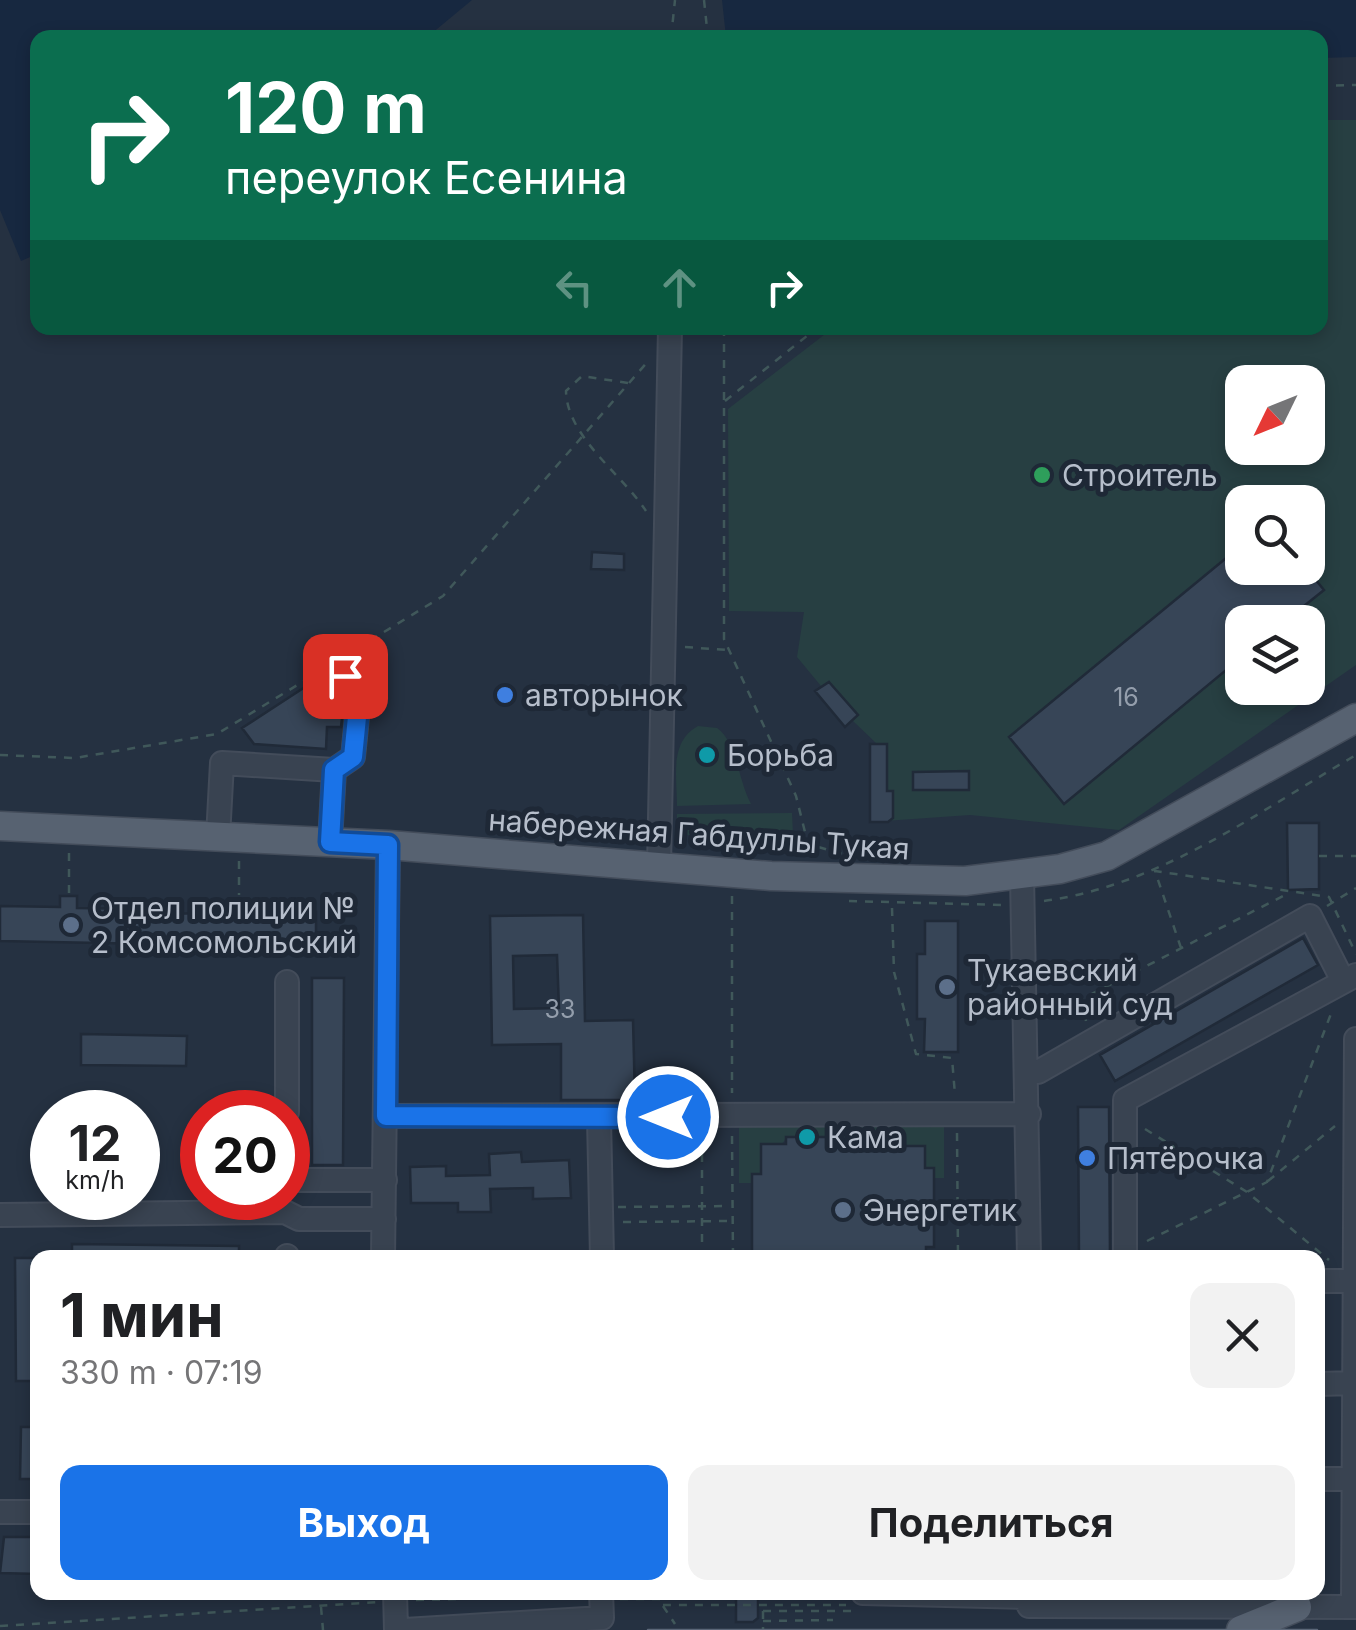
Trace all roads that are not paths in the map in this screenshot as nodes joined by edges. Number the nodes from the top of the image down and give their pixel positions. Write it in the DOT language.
graph roads {
  1 [pos="670,335"];
  2 [pos="339,666"];
  3 [pos="1356,718"];
  4 [pos="334,770"];
  5 [pos="0,826"];
  6 [pos="218,836"];
  7 [pos="330,842"];
  8 [pos="388,845"];
  9 [pos="659,867"];
  10 [pos="1022,875"];
  11 [pos="1353,979"];
  12 [pos="287,982"];
  13 [pos="1356,1039"];
  14 [pos="1038,1072"];
  15 [pos="287,1090"];
  16 [pos="1356,1110"];
  17 [pos="1029,1114"];
  18 [pos="386,1116"];
  19 [pos="599,1118"];
  20 [pos="310,1180"];
  21 [pos="385,1180"];
  22 [pos="0,1215"];
  23 [pos="384,1219"];
  24 [pos="384,1250"];
  25 [pos="602,1250"];
  26 [pos="1029,1250"];
  27 [pos="1125,1250"];
  28 [pos="1325,1280"];
  29 [pos="1355,1280"];
  30 [pos="1325,1384"];
  31 [pos="1355,1384"];
  32 [pos="1355,1447"];
  33 [pos="1353,1479"];
  34 [pos="1325,1480"];
  35 [pos="0,1512"];
  36 [pos="30,1512"];
  37 [pos="395,1600"];
  38 [pos="961,1600"];
  39 [pos="1029,1600"];
  40 [pos="1096,1600"];
  41 [pos="860,1603"];
  42 [pos="1297,1606"];
  43 [pos="1354,1607"];
  44 [pos="596,1611"];
  45 [pos="396,1630"];
  46 [pos="405,1630"];
  47 [pos="1030,1630"];
  48 [pos="1241,1630"];
  1 -- 9 [label="street"];
  2 -- 4 [label="street"];
  3 -- 10 [label="main road, набережная Габдуллы Тукая"];
  4 -- 6 [label="street"];
  4 -- 7 [label="street"];
  5 -- 6 [label="main road, набережная Габдуллы Тукая"];
  6 -- 7 [label="main road, набережная Габдуллы Тукая"];
  7 -- 8 [label="main road, набережная Габдуллы Тукая"];
  8 -- 9 [label="main road, набережная Габдуллы Тукая"];
  8 -- 18 [label="street"];
  9 -- 10 [label="main road, набережная Габдуллы Тукая"];
  10 -- 17 [label="street"];
  11 -- 14 [label="street"];
  11 -- 27 [label="street"];
  12 -- 15 [label="street"];
  13 -- 16 [label="street"];
  16 -- 29 [label="street"];
  17 -- 19 [label="street"];
  17 -- 26 [label="street"];
  18 -- 19 [label="street"];
  18 -- 21 [label="street"];
  19 -- 25 [label="street"];
  20 -- 21 [label="street"];
  21 -- 23 [label="street"];
  22 -- 23 [label="street"];
  23 -- 24 [label="street"];
  28 -- 29 [label="street"];
  29 -- 31 [label="street"];
  30 -- 31 [label="street"];
  31 -- 32 [label="street"];
  32 -- 33 [label="street"];
  33 -- 34 [label="street"];
  33 -- 43 [label="street"];
  35 -- 36 [label="street"];
  37 -- 45 [label="street"];
  38 -- 41 [label="street"];
  39 -- 47 [label="street"];
  40 -- 42 [label="street"];
  42 -- 43 [label="street"];
  42 -- 48 [label="main road"];
  44 -- 46 [label="street"];
}
